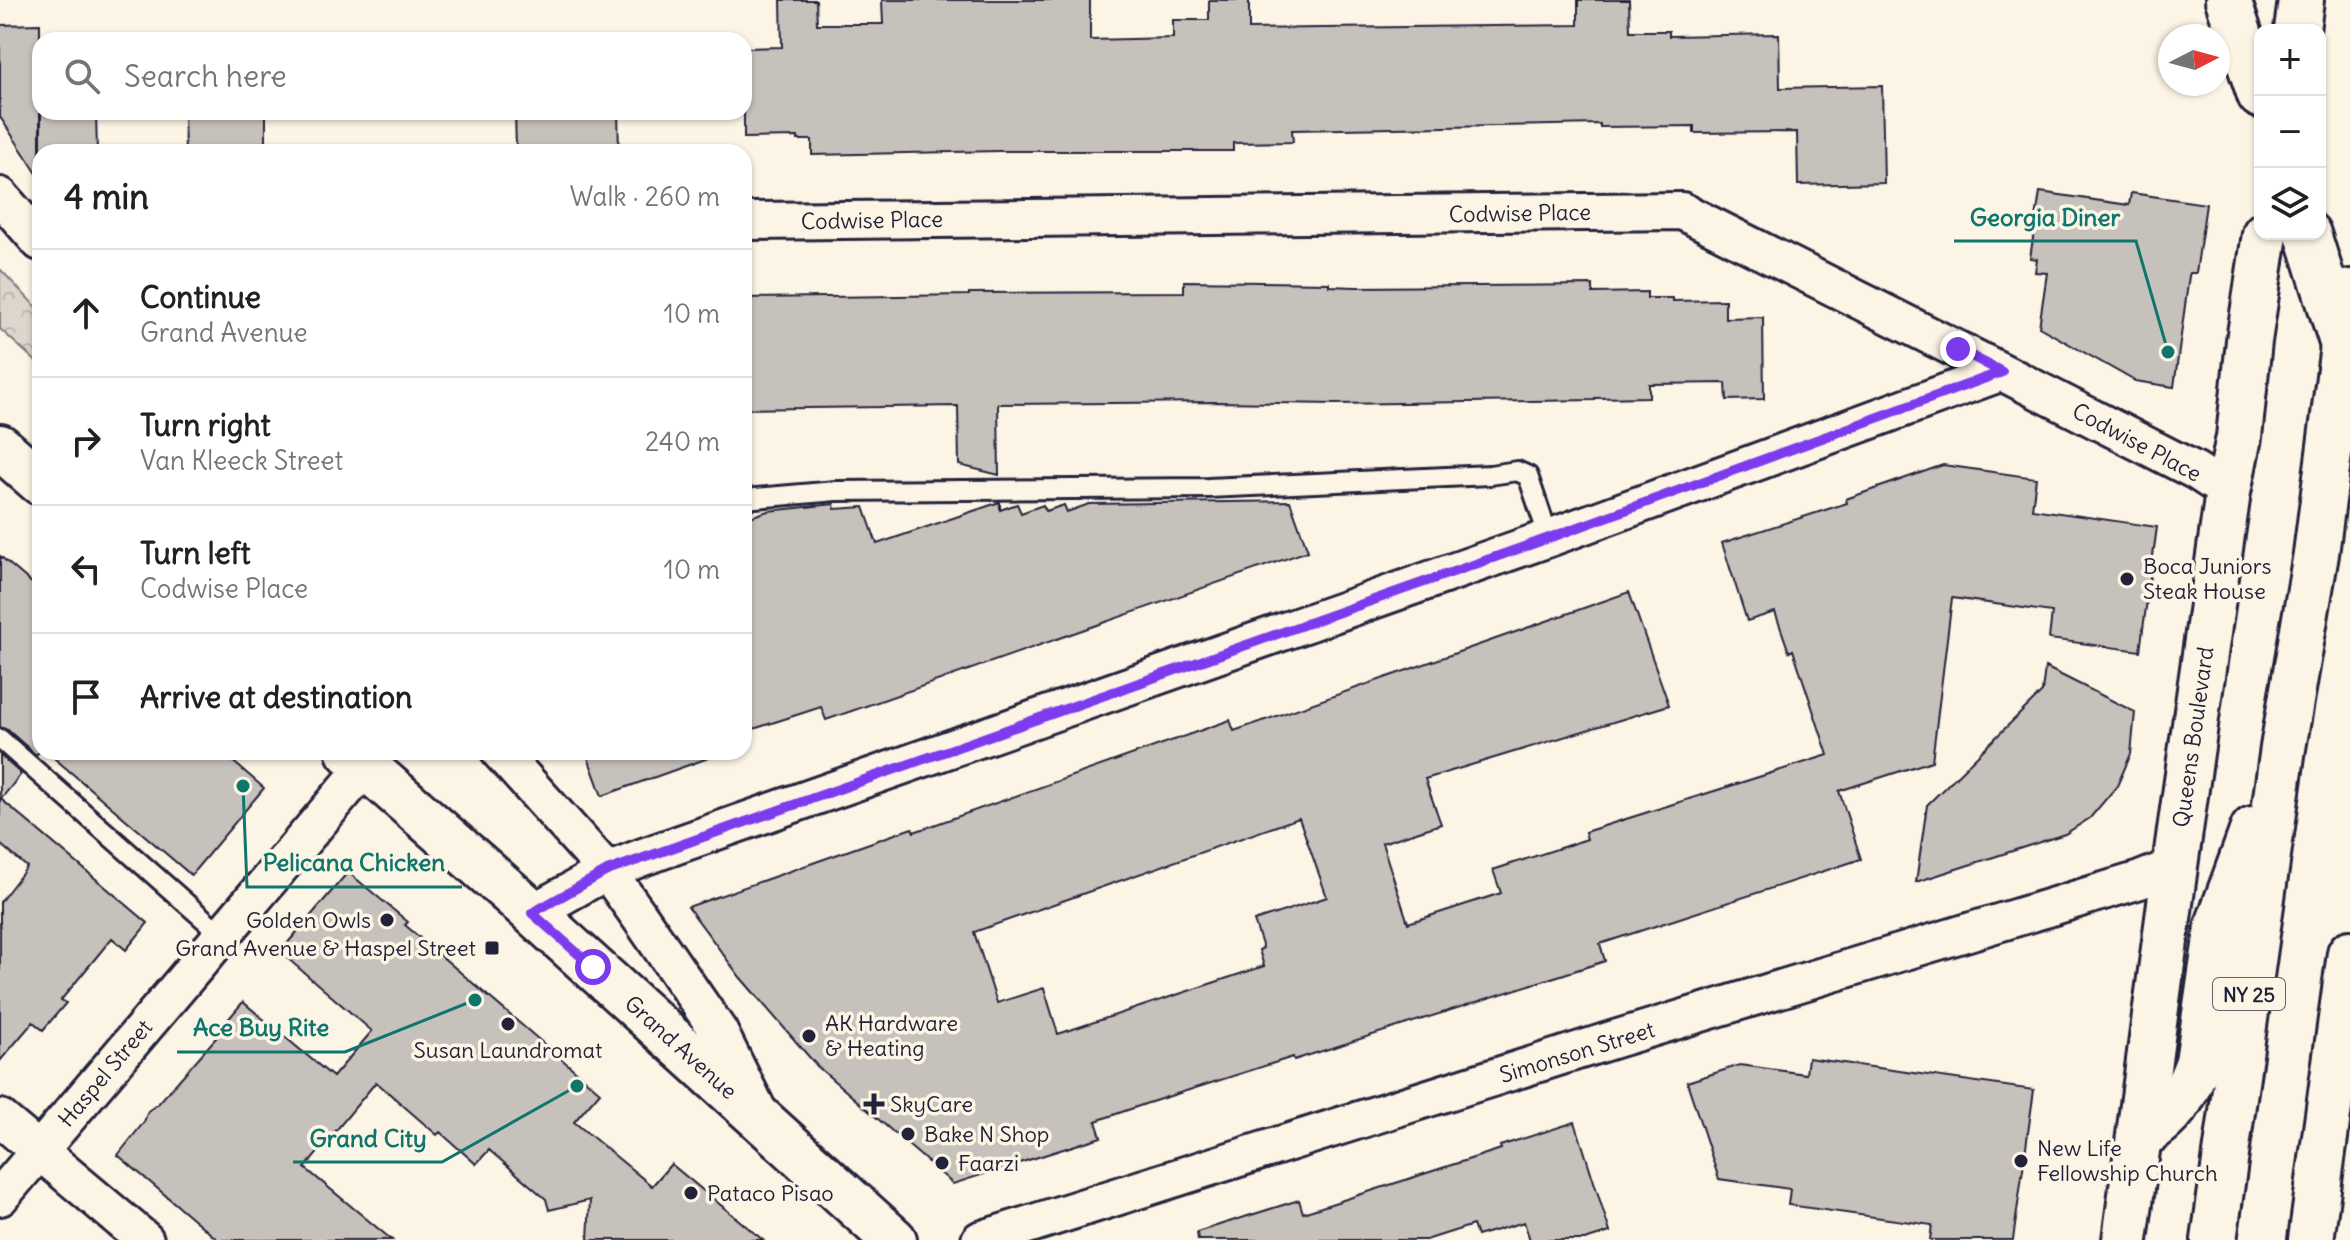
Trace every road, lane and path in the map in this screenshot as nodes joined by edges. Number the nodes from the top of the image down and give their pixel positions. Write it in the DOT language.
graph roads {
  1 [pos="2228,0"];
  2 [pos="2301,0"];
  3 [pos="2298,24"];
  4 [pos="2254,77"];
  5 [pos="0,196"];
  6 [pos="752,221"];
  7 [pos="32,229"];
  8 [pos="2264,240"];
  9 [pos="2310,240"];
  10 [pos="2350,292"];
  11 [pos="2346,354"];
  12 [pos="2002,372"];
  13 [pos="0,447"];
  14 [pos="32,475"];
  15 [pos="2228,492"];
  16 [pos="752,498"];
  17 [pos="1549,538"];
  18 [pos="0,739"];
  19 [pos="2283,748"];
  20 [pos="356,760"];
  21 [pos="358,760"];
  22 [pos="507,760"];
  23 [pos="2175,866"];
  24 [pos="607,871"];
  25 [pos="532,913"];
  26 [pos="222,935"];
  27 [pos="2350,953"];
  28 [pos="0,1118"];
  29 [pos="762,1120"];
  30 [pos="2140,1137"];
  31 [pos="38,1150"];
  32 [pos="0,1197"];
  33 [pos="145,1240"];
  34 [pos="894,1240"];
  35 [pos="980,1240"];
  36 [pos="2125,1240"];
  37 [pos="2214,1240"];
  38 [pos="2311,1240"];
  1 -- 4 [label="main road"];
  2 -- 3 [label="main road"];
  5 -- 7 [label="street"];
  6 -- 12 [label="street, Codwise Place"];
  8 -- 15 [label="main road, Queens Boulevard"];
  9 -- 11 [label="main road"];
  10 -- 11 [label="main road, NY 25"];
  11 -- 19 [label="main road, NY 25"];
  12 -- 15 [label="street, Codwise Place"];
  12 -- 17 [label="street"];
  13 -- 14 [label="main road"];
  15 -- 23 [label="main road, Queens Boulevard"];
  16 -- 17 [label="lane"];
  17 -- 24 [label="street"];
  18 -- 26 [label="lane"];
  19 -- 30 [label="main road"];
  19 -- 37 [label="main road, NY 25"];
  20 -- 26 [label="street, Haspel Street"];
  21 -- 25 [label="main road, Grand Avenue"];
  22 -- 24 [label="street, Grand Avenue"];
  23 -- 30 [label="main road, Queens Boulevard"];
  23 -- 35 [label="street, Simonson Street"];
  24 -- 25 [label="street"];
  24 -- 29 [label="street, Grand Avenue"];
  25 -- 29 [label="main road, Grand Avenue"];
  26 -- 31 [label="street, Haspel Street"];
  27 -- 38 [label="main road"];
  28 -- 31 [label="street"];
  29 -- 34 [label="main road, Grand Avenue"];
  30 -- 36 [label="main road, Queens Boulevard"];
  31 -- 32 [label="street, Haspel Street"];
  31 -- 33 [label="street"];
}
